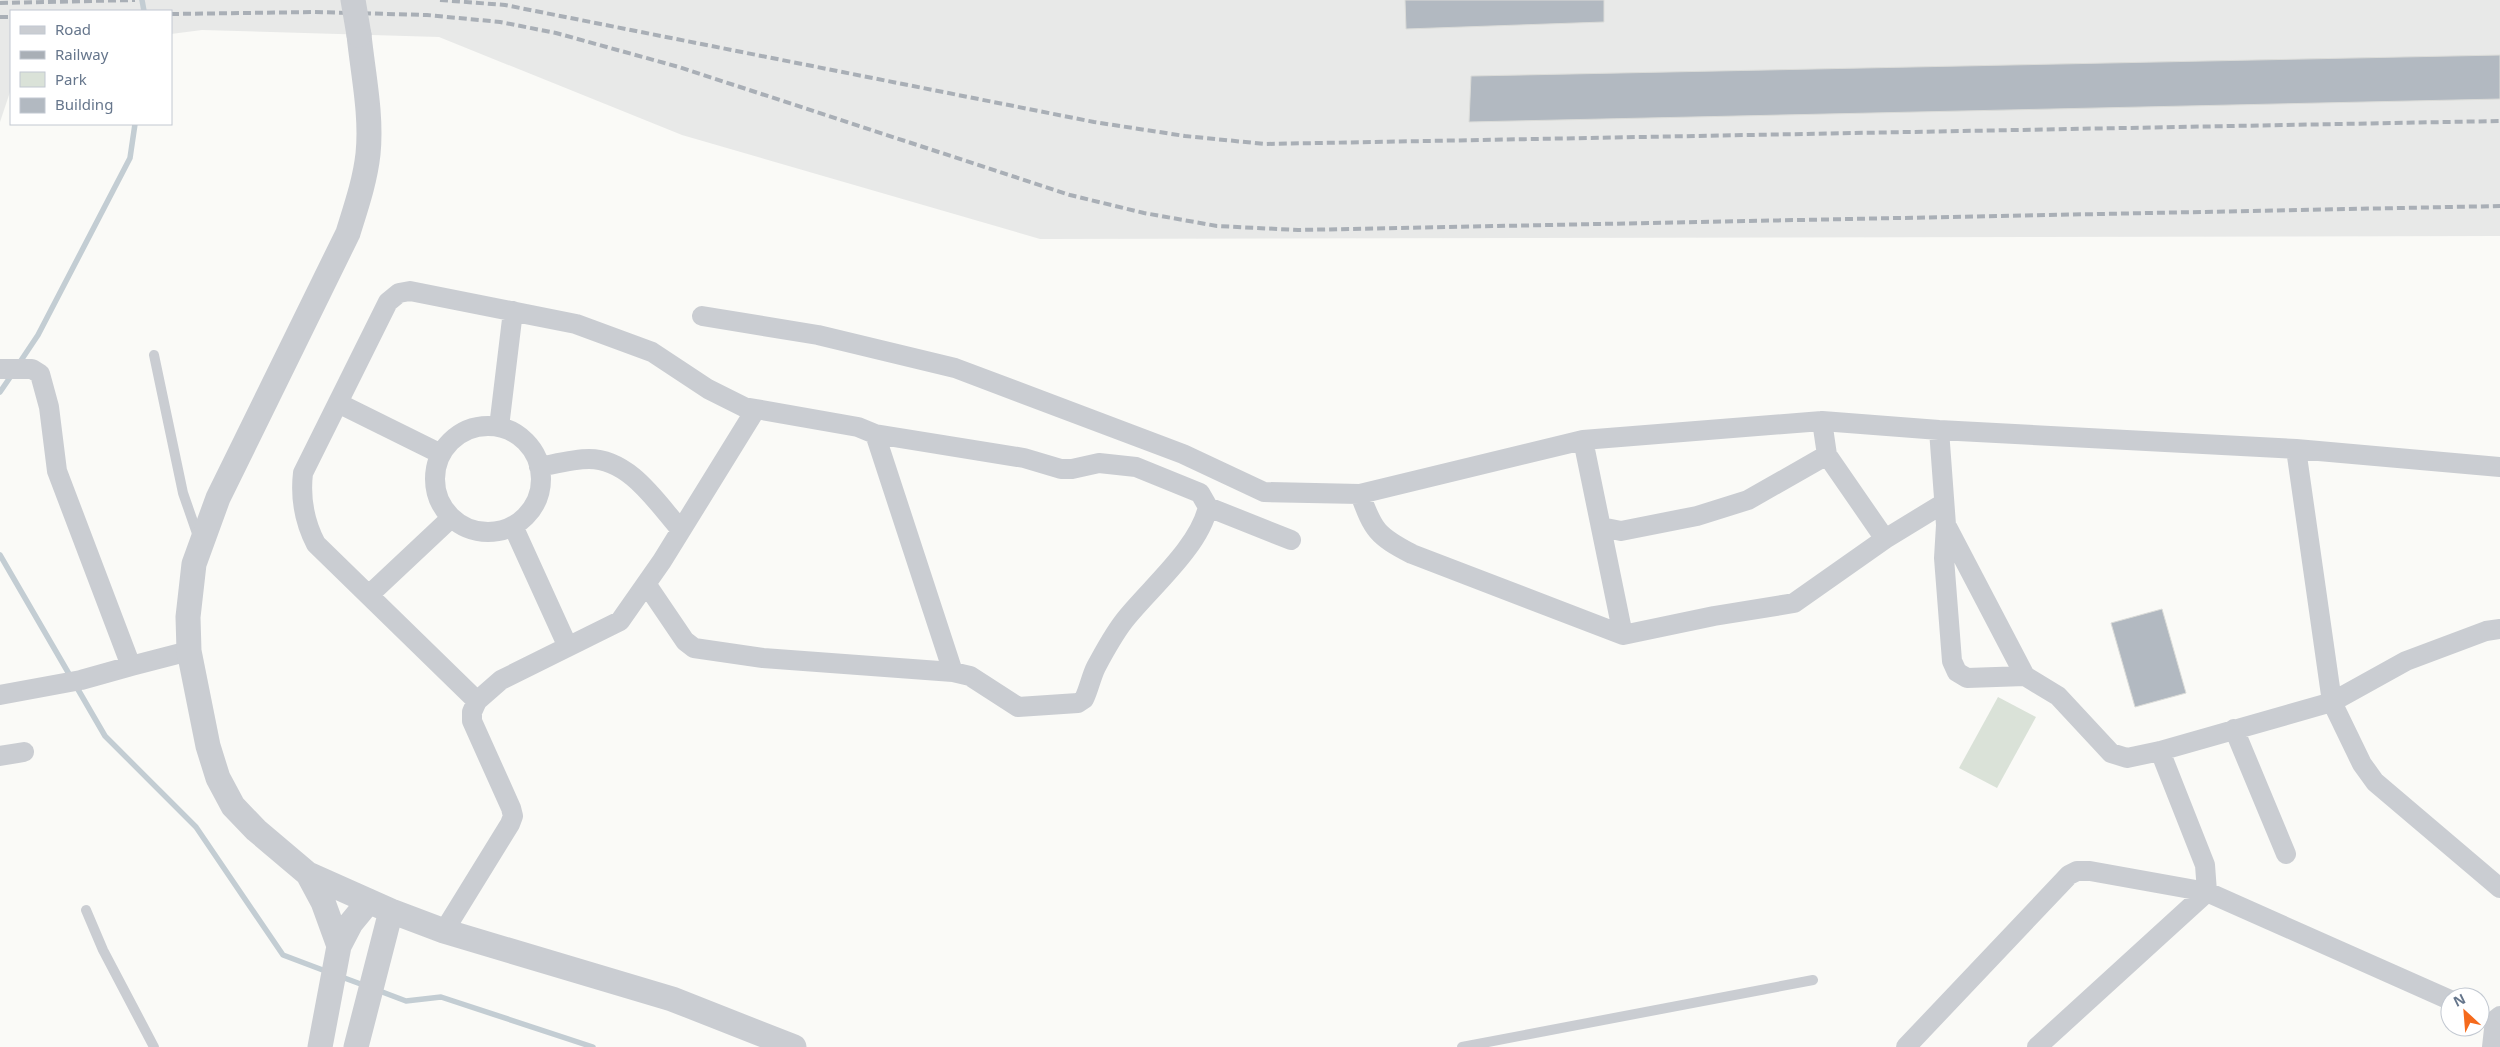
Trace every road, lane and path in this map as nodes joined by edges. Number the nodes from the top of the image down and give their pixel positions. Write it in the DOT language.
graph roads {
  1 [pos="353,0"];
  2 [pos="513,311"];
  3 [pos="702,316"];
  4 [pos="154,355"];
  5 [pos="0,369"];
  6 [pos="338,403"];
  7 [pos="756,409"];
  8 [pos="1822,421"];
  9 [pos="499,427"];
  10 [pos="1939,430"];
  11 [pos="875,434"];
  12 [pos="1583,440"];
  13 [pos="2296,449"];
  14 [pos="441,454"];
  15 [pos="1827,455"];
  16 [pos="539,467"];
  17 [pos="2500,467"];
  18 [pos="1360,494"];
  19 [pos="1944,503"];
  20 [pos="1208,507"];
  21 [pos="451,518"];
  22 [pos="1946,525"];
  23 [pos="513,526"];
  24 [pos="1601,527"];
  25 [pos="681,530"];
  26 [pos="1885,539"];
  27 [pos="1291,540"];
  28 [pos="201,544"];
  29 [pos="647,585"];
  30 [pos="369,595"];
  31 [pos="2500,629"];
  32 [pos="1623,635"];
  33 [pos="568,647"];
  34 [pos="189,651"];
  35 [pos="132,666"];
  36 [pos="953,672"];
  37 [pos="2025,676"];
  38 [pos="0,695"];
  39 [pos="477,701"];
  40 [pos="2332,702"];
  41 [pos="2234,729"];
  42 [pos="2160,751"];
  43 [pos="24,752"];
  44 [pos="0,756"];
  45 [pos="2286,854"];
  46 [pos="308,874"];
  47 [pos="2500,888"];
  48 [pos="2207,892"];
  49 [pos="380,906"];
  50 [pos="86,910"];
  51 [pos="444,931"];
  52 [pos="337,951"];
  53 [pos="1813,980"];
  54 [pos="2440,996"];
  55 [pos="2492,1017"];
  56 [pos="321,1041"];
  57 [pos="356,1044"];
  58 [pos="154,1047"];
  59 [pos="794,1047"];
  60 [pos="1462,1047"];
  61 [pos="1906,1047"];
  62 [pos="2037,1047"];
  63 [pos="2492,1047"];
  1 -- 28 [label="street, bridge"];
  2 -- 6 [label="street"];
  2 -- 7 [label="street"];
  2 -- 9 [label="street"];
  3 -- 18 [label="street"];
  4 -- 28 [label="lane"];
  5 -- 35 [label="street"];
  6 -- 14 [label="street"];
  6 -- 30 [label="street"];
  7 -- 11 [label="street"];
  7 -- 25 [label="street"];
  8 -- 10 [label="street"];
  8 -- 12 [label="street"];
  8 -- 15 [label="street"];
  9 -- 14 [label="street"];
  9 -- 16 [label="street"];
  10 -- 13 [label="street"];
  10 -- 19 [label="street"];
  11 -- 20 [label="street"];
  11 -- 36 [label="street"];
  12 -- 18 [label="street"];
  12 -- 24 [label="street"];
  13 -- 17 [label="street"];
  13 -- 40 [label="street"];
  14 -- 21 [label="street"];
  15 -- 24 [label="street"];
  15 -- 26 [label="street"];
  16 -- 23 [label="street"];
  16 -- 25 [label="street"];
  18 -- 32 [label="street"];
  19 -- 22 [label="street"];
  19 -- 26 [label="street"];
  20 -- 27 [label="street"];
  20 -- 36 [label="street"];
  21 -- 23 [label="street"];
  21 -- 30 [label="street"];
  22 -- 37 [label="street"];
  22 -- 37 [label="street"];
  23 -- 33 [label="street"];
  24 -- 32 [label="street"];
  25 -- 29 [label="street"];
  26 -- 32 [label="street"];
  28 -- 34 [label="street"];
  29 -- 33 [label="street"];
  29 -- 36 [label="street"];
  30 -- 39 [label="street"];
  31 -- 40 [label="street"];
  33 -- 39 [label="street"];
  34 -- 35 [label="street"];
  34 -- 46 [label="street"];
  35 -- 38 [label="street"];
  37 -- 42 [label="street"];
  39 -- 51 [label="street"];
  40 -- 41 [label="street"];
  40 -- 47 [label="street"];
  41 -- 42 [label="street"];
  41 -- 45 [label="street"];
  42 -- 48 [label="street"];
  43 -- 44 [label="street"];
  46 -- 49 [label="street"];
  46 -- 52 [label="street"];
  48 -- 54 [label="street"];
  48 -- 61 [label="street"];
  48 -- 62 [label="street"];
  49 -- 51 [label="street"];
  49 -- 52 [label="street"];
  49 -- 57 [label="street"];
  50 -- 58 [label="lane"];
  51 -- 59 [label="street"];
  52 -- 56 [label="street"];
  53 -- 60 [label="lane"];
  55 -- 63 [label="street"];
}
